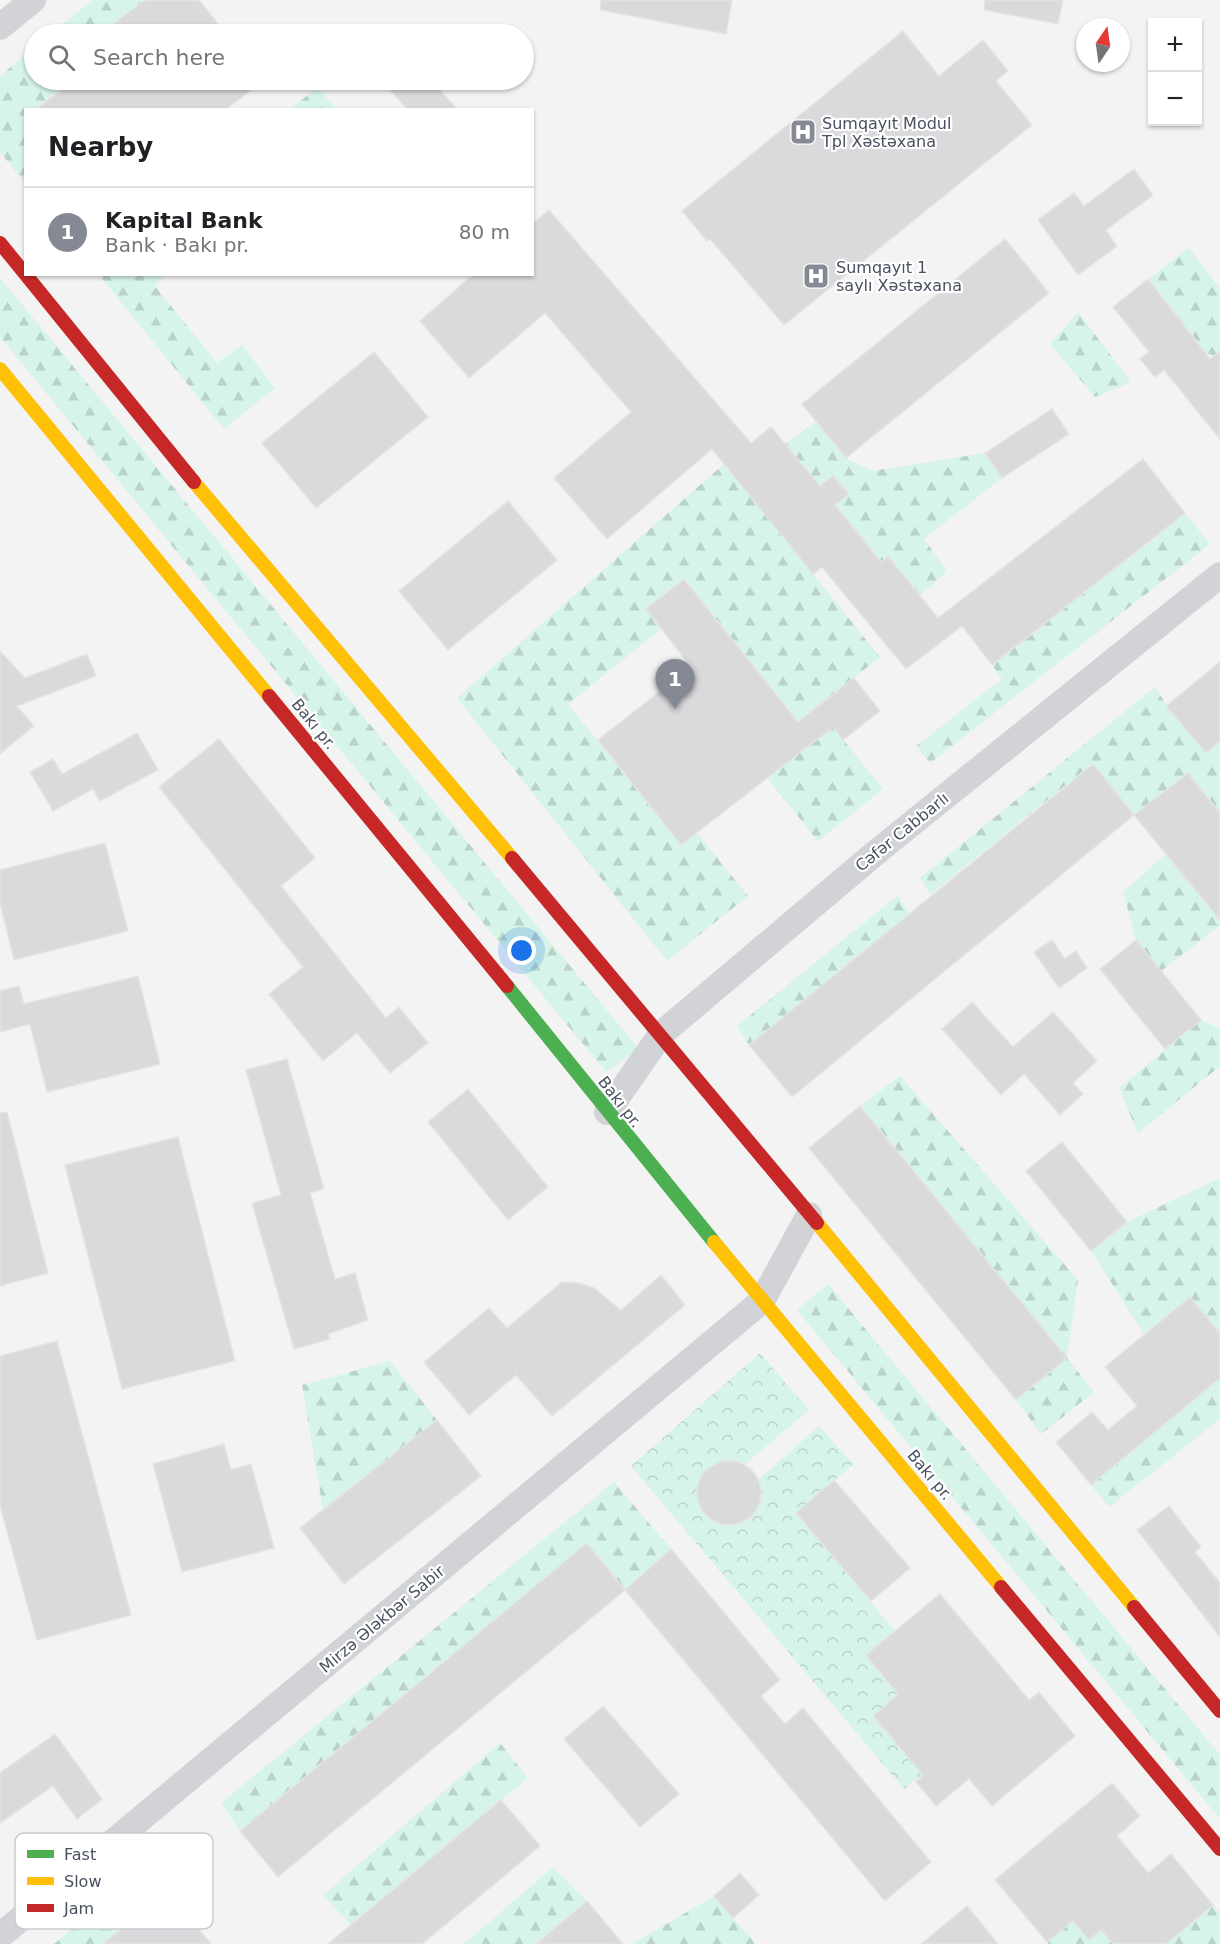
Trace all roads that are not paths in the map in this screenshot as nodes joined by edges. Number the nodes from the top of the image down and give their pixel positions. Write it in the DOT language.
graph roads {
  1 [pos="33,0"];
  2 [pos="0,27"];
  3 [pos="0,243"];
  4 [pos="24,273"];
  5 [pos="27,276"];
  6 [pos="0,369"];
  7 [pos="1220,575"];
  8 [pos="662,1034"];
  9 [pos="607,1112"];
  10 [pos="809,1215"];
  11 [pos="762,1301"];
  12 [pos="1220,1712"];
  13 [pos="124,1833"];
  14 [pos="1220,1849"];
  15 [pos="15,1924"];
  16 [pos="0,1936"];
  1 -- 2 [label="street"];
  3 -- 4 [label="street"];
  5 -- 8 [label="street"];
  6 -- 9 [label="street, Bakı pr."];
  7 -- 8 [label="street, Cəfər Cabbarlı"];
  8 -- 9 [label="street, Cəfər Cabbarlı"];
  8 -- 10 [label="street"];
  9 -- 11 [label="street, Bakı pr."];
  10 -- 11 [label="street"];
  10 -- 12 [label="street"];
  11 -- 13 [label="street, Mirzə Ələkbər Sabir"];
  11 -- 14 [label="street, Bakı pr."];
  15 -- 16 [label="street, Mirzə Ələkbər Sabir"];
}
